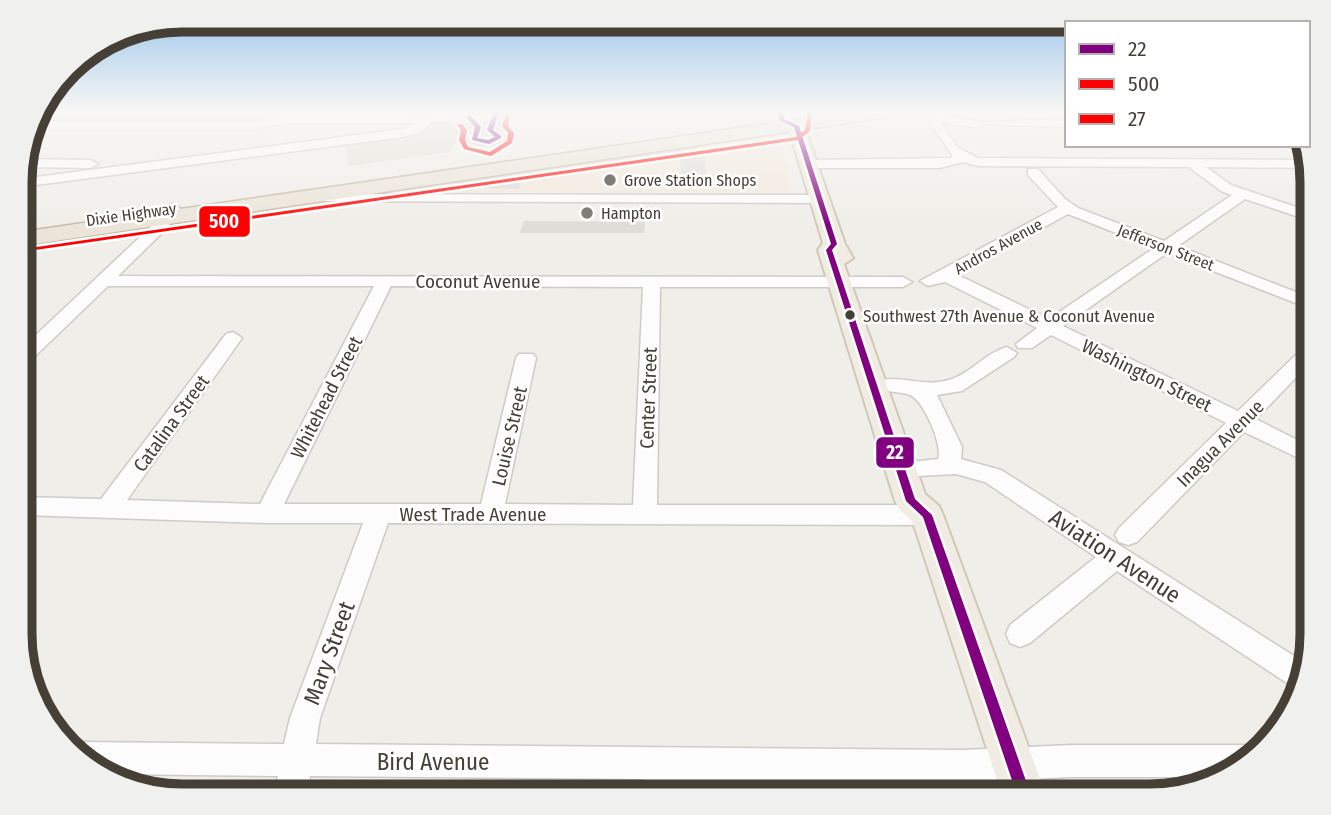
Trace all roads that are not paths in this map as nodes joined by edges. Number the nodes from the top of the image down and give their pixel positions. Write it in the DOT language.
graph roads {
  1 [pos="241,150"];
  2 [pos="279,150"];
  3 [pos="582,150"];
  4 [pos="628,150"];
  5 [pos="803,150"];
  6 [pos="950,150"];
  7 [pos="953,155"];
  8 [pos="235,156"];
  9 [pos="33,163"];
  10 [pos="808,164"];
  11 [pos="1193,164"];
  12 [pos="1298,164"];
  13 [pos="113,171"];
  14 [pos="1033,172"];
  15 [pos="32,182"];
  16 [pos="439,187"];
  17 [pos="1243,194"];
  18 [pos="303,198"];
  19 [pos="819,199"];
  20 [pos="1068,208"];
  21 [pos="171,213"];
  22 [pos="1299,213"];
  23 [pos="32,229"];
  24 [pos="32,237"];
  25 [pos="1163,247"];
  26 [pos="936,278"];
  27 [pos="103,281"];
  28 [pos="385,281"];
  29 [pos="652,281"];
  30 [pos="845,282"];
  31 [pos="903,282"];
  32 [pos="1299,299"];
  33 [pos="1050,328"];
  34 [pos="233,338"];
  35 [pos="32,349"];
  36 [pos="526,358"];
  37 [pos="1299,363"];
  38 [pos="955,386"];
  39 [pos="904,388"];
  40 [pos="936,410"];
  41 [pos="1242,422"];
  42 [pos="949,442"];
  43 [pos="893,450"];
  44 [pos="1299,450"];
  45 [pos="932,467"];
  46 [pos="993,476"];
  47 [pos="32,506"];
  48 [pos="108,508"];
  49 [pos="267,513"];
  50 [pos="379,514"];
  51 [pos="491,514"];
  52 [pos="645,514"];
  53 [pos="926,515"];
  54 [pos="1122,546"];
  55 [pos="1020,634"];
  56 [pos="1294,673"];
  57 [pos="98,758"];
  58 [pos="296,761"];
  59 [pos="1225,763"];
  60 [pos="1018,779"];
  61 [pos="659,780"];
  62 [pos="292,784"];
  1 -- 8 [label="street"];
  2 -- 8 [label="street"];
  3 -- 21 [label="highway, Dixie Highway"];
  4 -- 16 [label="highway"];
  5 -- 10 [label="main road"];
  6 -- 7 [label="street"];
  7 -- 10 [label="street"];
  7 -- 11 [label="street"];
  8 -- 13 [label="street"];
  9 -- 13 [label="street"];
  10 -- 19 [label="main road"];
  11 -- 12 [label="street"];
  11 -- 17 [label="street"];
  13 -- 15 [label="street"];
  14 -- 20 [label="street, Jefferson Street"];
  16 -- 18 [label="highway"];
  16 -- 18 [label="street"];
  16 -- 19 [label="street"];
  17 -- 22 [label="street"];
  17 -- 25 [label="street"];
  18 -- 21 [label="highway"];
  19 -- 30 [label="main road"];
  20 -- 25 [label="street, Jefferson Street"];
  20 -- 26 [label="street, Andros Avenue"];
  21 -- 23 [label="highway, Dixie Highway"];
  21 -- 24 [label="highway"];
  21 -- 27 [label="street"];
  25 -- 32 [label="street, Jefferson Street"];
  25 -- 33 [label="street"];
  26 -- 33 [label="street, Washington Street"];
  27 -- 28 [label="street, Coconut Avenue"];
  27 -- 35 [label="street"];
  28 -- 29 [label="street, Coconut Avenue"];
  28 -- 49 [label="street, Whitehead Street"];
  29 -- 30 [label="street, Coconut Avenue"];
  29 -- 52 [label="street, Center Street"];
  30 -- 31 [label="street"];
  30 -- 39 [label="main road"];
  30 -- 43 [label="main road"];
  33 -- 38 [label="street"];
  33 -- 41 [label="street, Washington Street"];
  34 -- 48 [label="street, Catalina Street"];
  36 -- 51 [label="street, Louise Street"];
  37 -- 41 [label="street, Inagua Avenue"];
  38 -- 39 [label="street"];
  38 -- 40 [label="street"];
  39 -- 40 [label="street"];
  39 -- 45 [label="main road"];
  40 -- 42 [label="street"];
  41 -- 44 [label="street, Washington Street"];
  41 -- 54 [label="street, Inagua Avenue"];
  42 -- 45 [label="street"];
  42 -- 46 [label="street"];
  43 -- 45 [label="main road"];
  43 -- 53 [label="main road"];
  45 -- 46 [label="street, Aviation Avenue"];
  45 -- 53 [label="main road"];
  46 -- 54 [label="street, Aviation Avenue"];
  47 -- 48 [label="street, West Trade Avenue"];
  48 -- 49 [label="street, West Trade Avenue"];
  49 -- 50 [label="street, West Trade Avenue"];
  50 -- 51 [label="street, West Trade Avenue"];
  50 -- 58 [label="street, Mary Street"];
  51 -- 52 [label="street, West Trade Avenue"];
  52 -- 53 [label="street, West Trade Avenue"];
  53 -- 60 [label="main road"];
  54 -- 55 [label="street, Inagua Avenue"];
  54 -- 56 [label="street, Aviation Avenue"];
  57 -- 58 [label="street, Bird Avenue"];
  58 -- 61 [label="street, Bird Avenue"];
  58 -- 62 [label="street, Mary Street"];
  59 -- 60 [label="street, Bird Avenue"];
  60 -- 61 [label="street, Bird Avenue"];
}
